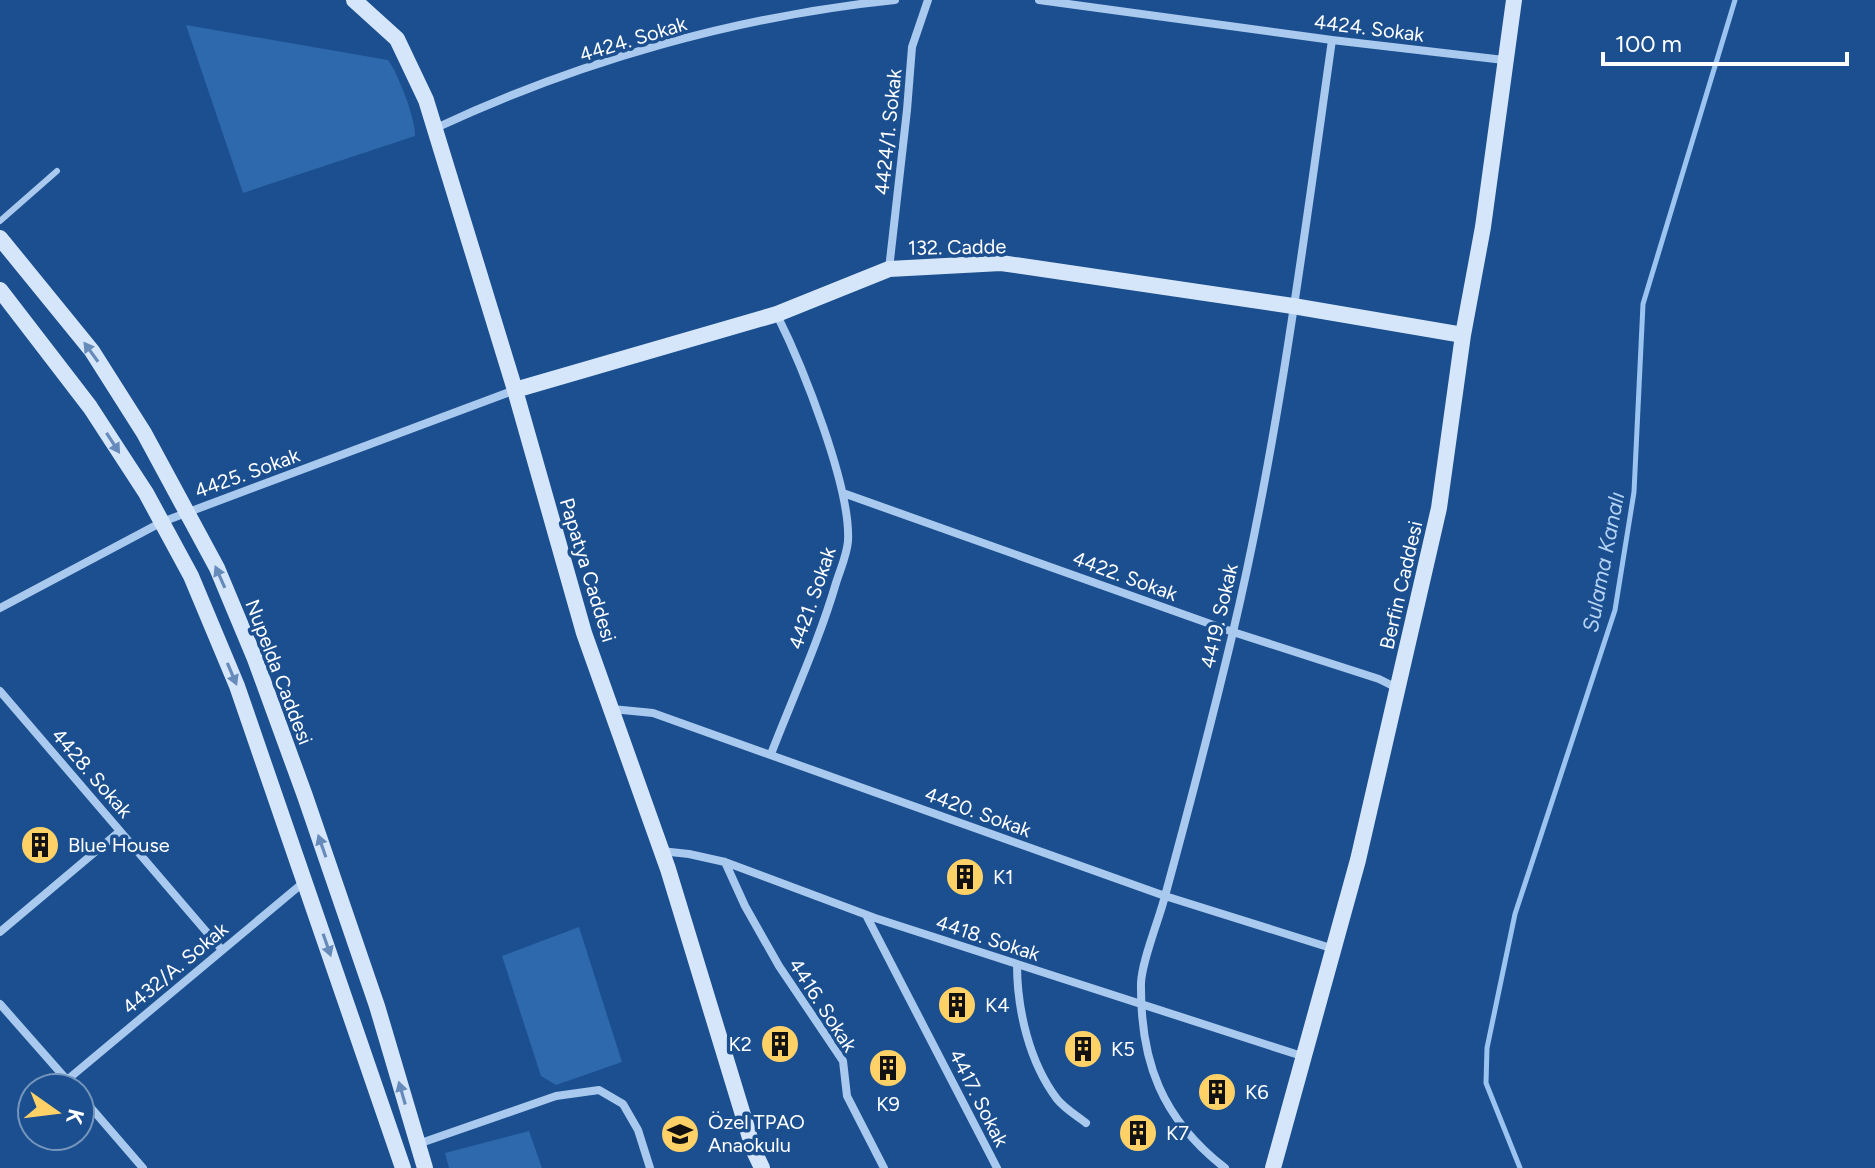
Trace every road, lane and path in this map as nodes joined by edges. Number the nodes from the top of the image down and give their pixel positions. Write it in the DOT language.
graph roads {
  1 [pos="354,0"];
  2 [pos="895,0"];
  3 [pos="928,0"];
  4 [pos="1039,0"];
  5 [pos="1514,0"];
  6 [pos="1332,40"];
  7 [pos="1504,60"];
  8 [pos="436,128"];
  9 [pos="57,171"];
  10 [pos="0,221"];
  11 [pos="0,238"];
  12 [pos="889,269"];
  13 [pos="0,290"];
  14 [pos="1293,306"];
  15 [pos="777,314"];
  16 [pos="1463,335"];
  17 [pos="515,390"];
  18 [pos="843,493"];
  19 [pos="187,513"];
  20 [pos="162,522"];
  21 [pos="0,608"];
  22 [pos="1233,632"];
  23 [pos="1397,688"];
  24 [pos="0,691"];
  25 [pos="611,709"];
  26 [pos="771,754"];
  27 [pos="120,831"];
  28 [pos="661,851"];
  29 [pos="725,862"];
  30 [pos="305,881"];
  31 [pos="1165,896"];
  32 [pos="866,914"];
  33 [pos="0,932"];
  34 [pos="222,950"];
  35 [pos="1334,950"];
  36 [pos="1017,964"];
  37 [pos="0,1004"];
  38 [pos="1143,1005"];
  39 [pos="1306,1057"];
  40 [pos="60,1072"];
  41 [pos="77,1072"];
  42 [pos="96,1114"];
  43 [pos="1086,1123"];
  44 [pos="418,1144"];
  45 [pos="143,1168"];
  46 [pos="403,1168"];
  47 [pos="425,1168"];
  48 [pos="650,1168"];
  49 [pos="762,1168"];
  50 [pos="884,1168"];
  51 [pos="997,1168"];
  52 [pos="1225,1168"];
  53 [pos="1273,1168"];
  1 -- 8 [label="street, Papatya Caddesi"];
  2 -- 8 [label="street, 4424. Sokak"];
  3 -- 12 [label="street, 4424/1. Sokak"];
  4 -- 6 [label="street, 4424. Sokak"];
  5 -- 7 [label="street, Berfin Caddesi"];
  6 -- 7 [label="street, 4424. Sokak"];
  6 -- 14 [label="street, 4419. Sokak"];
  7 -- 16 [label="street, Berfin Caddesi"];
  8 -- 17 [label="street, Papatya Caddesi"];
  9 -- 10 [label="lane"];
  19 -- 11 [label="street, Nupelda Caddesi, one-way"];
  12 -- 14 [label="street, 132. Cadde"];
  12 -- 15 [label="street, 132. Cadde"];
  13 -- 20 [label="street, one-way"];
  14 -- 16 [label="street, 132. Cadde"];
  14 -- 22 [label="street, 4419. Sokak"];
  15 -- 17 [label="street, 132. Cadde"];
  15 -- 18 [label="street, 4421. Sokak"];
  16 -- 23 [label="street, Berfin Caddesi"];
  17 -- 19 [label="street, 4425. Sokak"];
  17 -- 25 [label="street, Papatya Caddesi"];
  18 -- 22 [label="street, 4422. Sokak"];
  18 -- 26 [label="street, 4421. Sokak"];
  19 -- 20 [label="street, 4425. Sokak"];
  44 -- 19 [label="street, Nupelda Caddesi, one-way"];
  20 -- 21 [label="street, 4425. Sokak"];
  20 -- 30 [label="street, one-way"];
  22 -- 23 [label="street, 4422. Sokak"];
  22 -- 31 [label="street, 4419. Sokak"];
  23 -- 35 [label="street, Berfin Caddesi"];
  24 -- 27 [label="street, 4428. Sokak"];
  25 -- 26 [label="street, 4420. Sokak"];
  25 -- 28 [label="street, Papatya Caddesi"];
  26 -- 31 [label="street, 4420. Sokak"];
  27 -- 33 [label="street"];
  27 -- 34 [label="street, 4428. Sokak"];
  28 -- 29 [label="street, 4418. Sokak"];
  28 -- 49 [label="street, Papatya Caddesi"];
  29 -- 32 [label="street, 4418. Sokak"];
  29 -- 50 [label="street, 4416. Sokak"];
  30 -- 34 [label="street, 4432/A. Sokak"];
  30 -- 46 [label="street, one-way"];
  31 -- 35 [label="street, 4420. Sokak"];
  31 -- 38 [label="street, 4419. Sokak"];
  32 -- 36 [label="street, 4418. Sokak"];
  32 -- 51 [label="street, 4417. Sokak"];
  34 -- 41 [label="street, 4432/A. Sokak"];
  35 -- 39 [label="street, Berfin Caddesi"];
  36 -- 38 [label="street, 4418. Sokak"];
  36 -- 43 [label="street"];
  37 -- 40 [label="street"];
  38 -- 39 [label="street, 4418. Sokak"];
  38 -- 52 [label="street, 4419. Sokak"];
  39 -- 53 [label="street, Berfin Caddesi"];
  42 -- 45 [label="street"];
  44 -- 47 [label="street, Nupelda Caddesi"];
  44 -- 48 [label="street"];
}
